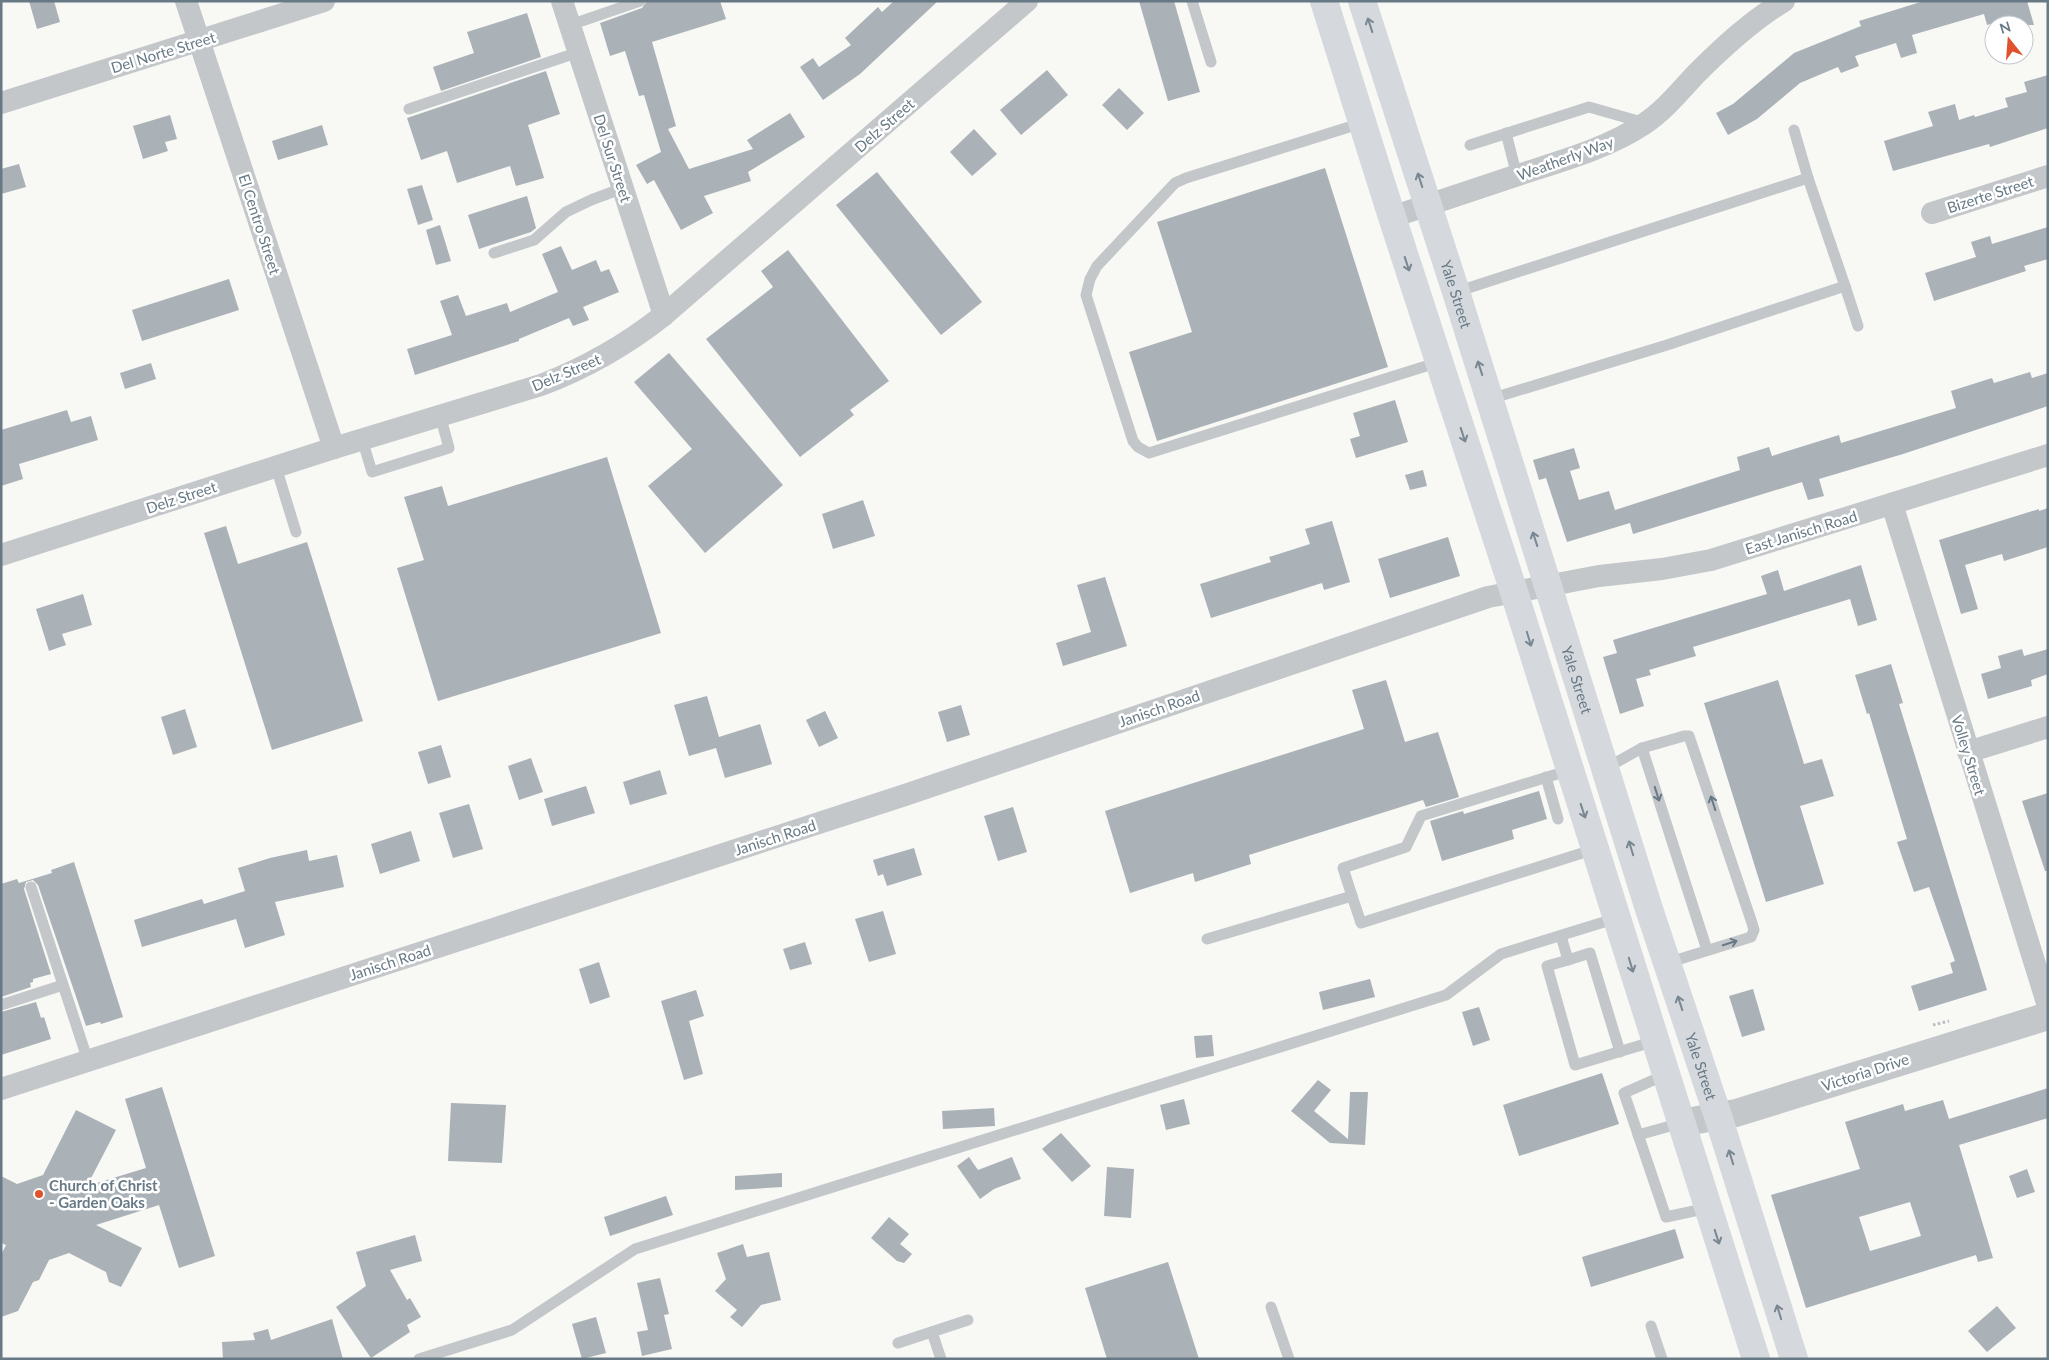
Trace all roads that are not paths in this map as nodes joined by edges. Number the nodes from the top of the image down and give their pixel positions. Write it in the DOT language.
graph roads {
  1 [pos="186,1"];
  2 [pos="324,1"];
  3 [pos="562,1"];
  4 [pos="640,1"];
  5 [pos="1027,1"];
  6 [pos="1192,1"];
  7 [pos="1324,1"];
  8 [pos="1362,1"];
  9 [pos="1784,1"];
  10 [pos="570,25"];
  11 [pos="199,40"];
  12 [pos="579,52"];
  13 [pos="1211,62"];
  14 [pos="1,102"];
  15 [pos="409,109"];
  16 [pos="1362,123"];
  17 [pos="1645,123"];
  18 [pos="1794,130"];
  19 [pos="1506,134"];
  20 [pos="1470,145"];
  21 [pos="1517,176"];
  22 [pos="2048,176"];
  23 [pos="1808,178"];
  24 [pos="623,188"];
  25 [pos="1428,205"];
  26 [pos="1932,213"];
  27 [pos="1392,217"];
  28 [pos="494,253"];
  29 [pos="1845,286"];
  30 [pos="1456,292"];
  31 [pos="664,315"];
  32 [pos="1858,326"];
  33 [pos="1438,362"];
  34 [pos="1490,399"];
  35 [pos="440,415"];
  36 [pos="362,439"];
  37 [pos="334,448"];
  38 [pos="2048,456"];
  39 [pos="276,466"];
  40 [pos="1892,504"];
  41 [pos="296,532"];
  42 [pos="1,554"];
  43 [pos="1549,586"];
  44 [pos="1514,592"];
  45 [pos="2048,727"];
  46 [pos="1642,748"];
  47 [pos="1968,752"];
  48 [pos="1606,768"];
  49 [pos="1558,774"];
  50 [pos="1558,819"];
  51 [pos="1595,849"];
  52 [pos="31,886"];
  53 [pos="1352,896"];
  54 [pos="1649,909"];
  55 [pos="1617,918"];
  56 [pos="1561,936"];
  57 [pos="1207,939"];
  58 [pos="1708,950"];
  59 [pos="1568,960"];
  60 [pos="1667,963"];
  61 [pos="64,985"];
  62 [pos="1604,1002"];
  63 [pos="1,1005"];
  64 [pos="1593,1006"];
  65 [pos="2048,1006"];
  66 [pos="2048,1016"];
  67 [pos="1612,1028"];
  68 [pos="1601,1031"];
  69 [pos="1579,1037"];
  70 [pos="1568,1040"];
  71 [pos="1655,1041"];
  72 [pos="1620,1052"];
  73 [pos="88,1061"];
  74 [pos="1666,1074"];
  75 [pos="1,1089"];
  76 [pos="1718,1116"];
  77 [pos="1681,1124"];
  78 [pos="1638,1134"];
  79 [pos="1708,1208"];
  80 [pos="1271,1307"];
  81 [pos="968,1320"];
  82 [pos="1651,1326"];
  83 [pos="932,1332"];
  84 [pos="898,1343"];
  85 [pos="419,1359"];
  86 [pos="941,1359"];
  87 [pos="1289,1359"];
  88 [pos="1662,1359"];
  89 [pos="1756,1359"];
  90 [pos="1794,1359"];
  1 -- 11 [label="street, El Centro Street"];
  2 -- 11 [label="street, Del Norte Street"];
  3 -- 10 [label="street, Del Sur Street"];
  4 -- 10 [label="lane"];
  5 -- 31 [label="street, Delz Street"];
  6 -- 13 [label="lane"];
  7 -- 16 [label="main road"];
  25 -- 8 [label="main road, Yale Street, one-way"];
  9 -- 17 [label="street, Weatherly Way"];
  10 -- 12 [label="street, Del Sur Street"];
  11 -- 14 [label="street, Del Norte Street"];
  11 -- 37 [label="street, El Centro Street"];
  12 -- 15 [label="lane"];
  12 -- 24 [label="street, Del Sur Street"];
  16 -- 27 [label="main road"];
  16 -- 33 [label="lane"];
  17 -- 19 [label="lane"];
  17 -- 21 [label="street, Weatherly Way"];
  18 -- 23 [label="lane"];
  19 -- 20 [label="lane"];
  19 -- 21 [label="lane"];
  21 -- 25 [label="street, Weatherly Way"];
  22 -- 26 [label="street, Bizerte Street"];
  23 -- 29 [label="lane"];
  23 -- 30 [label="lane"];
  24 -- 28 [label="lane"];
  24 -- 31 [label="street, Del Sur Street"];
  25 -- 27 [label="street, Weatherly Way"];
  25 -- 30 [label="main road, Yale Street"];
  27 -- 33 [label="main road, one-way"];
  29 -- 32 [label="lane"];
  29 -- 34 [label="lane"];
  34 -- 30 [label="main road, Yale Street, one-way"];
  31 -- 35 [label="street, Delz Street"];
  33 -- 44 [label="main road, one-way"];
  43 -- 34 [label="main road, Yale Street, one-way"];
  35 -- 36 [label="street, Delz Street"];
  35 -- 36 [label="lane"];
  36 -- 37 [label="street, Delz Street"];
  37 -- 39 [label="street, Delz Street"];
  38 -- 40 [label="street, East Janisch Road"];
  39 -- 41 [label="lane"];
  39 -- 42 [label="street, Delz Street"];
  40 -- 43 [label="street, East Janisch Road"];
  40 -- 47 [label="street, Volley Street"];
  43 -- 44 [label="street, Janisch Road"];
  43 -- 48 [label="main road, Yale Street"];
  44 -- 49 [label="main road, one-way"];
  44 -- 73 [label="street, Janisch Road"];
  45 -- 47 [label="street"];
  46 -- 48 [label="lane"];
  46 -- 58 [label="lane, one-way"];
  58 -- 46 [label="lane, one-way"];
  47 -- 65 [label="street, Volley Street"];
  54 -- 48 [label="main road, Yale Street, one-way"];
  49 -- 50 [label="lane"];
  49 -- 51 [label="main road, one-way"];
  49 -- 53 [label="lane"];
  51 -- 53 [label="lane"];
  51 -- 55 [label="main road"];
  52 -- 61 [label="lane"];
  53 -- 57 [label="lane"];
  54 -- 55 [label="main road"];
  54 -- 60 [label="main road, Yale Street"];
  55 -- 56 [label="lane"];
  55 -- 71 [label="main road, one-way"];
  56 -- 59 [label="lane"];
  56 -- 85 [label="lane"];
  58 -- 60 [label="lane"];
  59 -- 62 [label="lane"];
  59 -- 70 [label="lane"];
  76 -- 60 [label="main road, Yale Street, one-way"];
  61 -- 63 [label="lane"];
  61 -- 73 [label="lane"];
  62 -- 64 [label="lane"];
  62 -- 67 [label="lane"];
  66 -- 76 [label="street, Victoria Drive"];
  67 -- 68 [label="lane"];
  67 -- 72 [label="lane"];
  69 -- 70 [label="lane"];
  70 -- 72 [label="lane"];
  71 -- 72 [label="lane"];
  71 -- 74 [label="main road"];
  73 -- 75 [label="street, Janisch Road"];
  74 -- 77 [label="main road"];
  74 -- 78 [label="lane"];
  76 -- 77 [label="street, Victoria Drive"];
  90 -- 76 [label="main road, Yale Street, one-way"];
  77 -- 78 [label="lane"];
  77 -- 79 [label="main road"];
  78 -- 79 [label="lane"];
  79 -- 89 [label="main road, one-way"];
  80 -- 87 [label="lane"];
  81 -- 83 [label="lane"];
  82 -- 88 [label="lane"];
  83 -- 84 [label="lane"];
  83 -- 86 [label="lane"];
}
